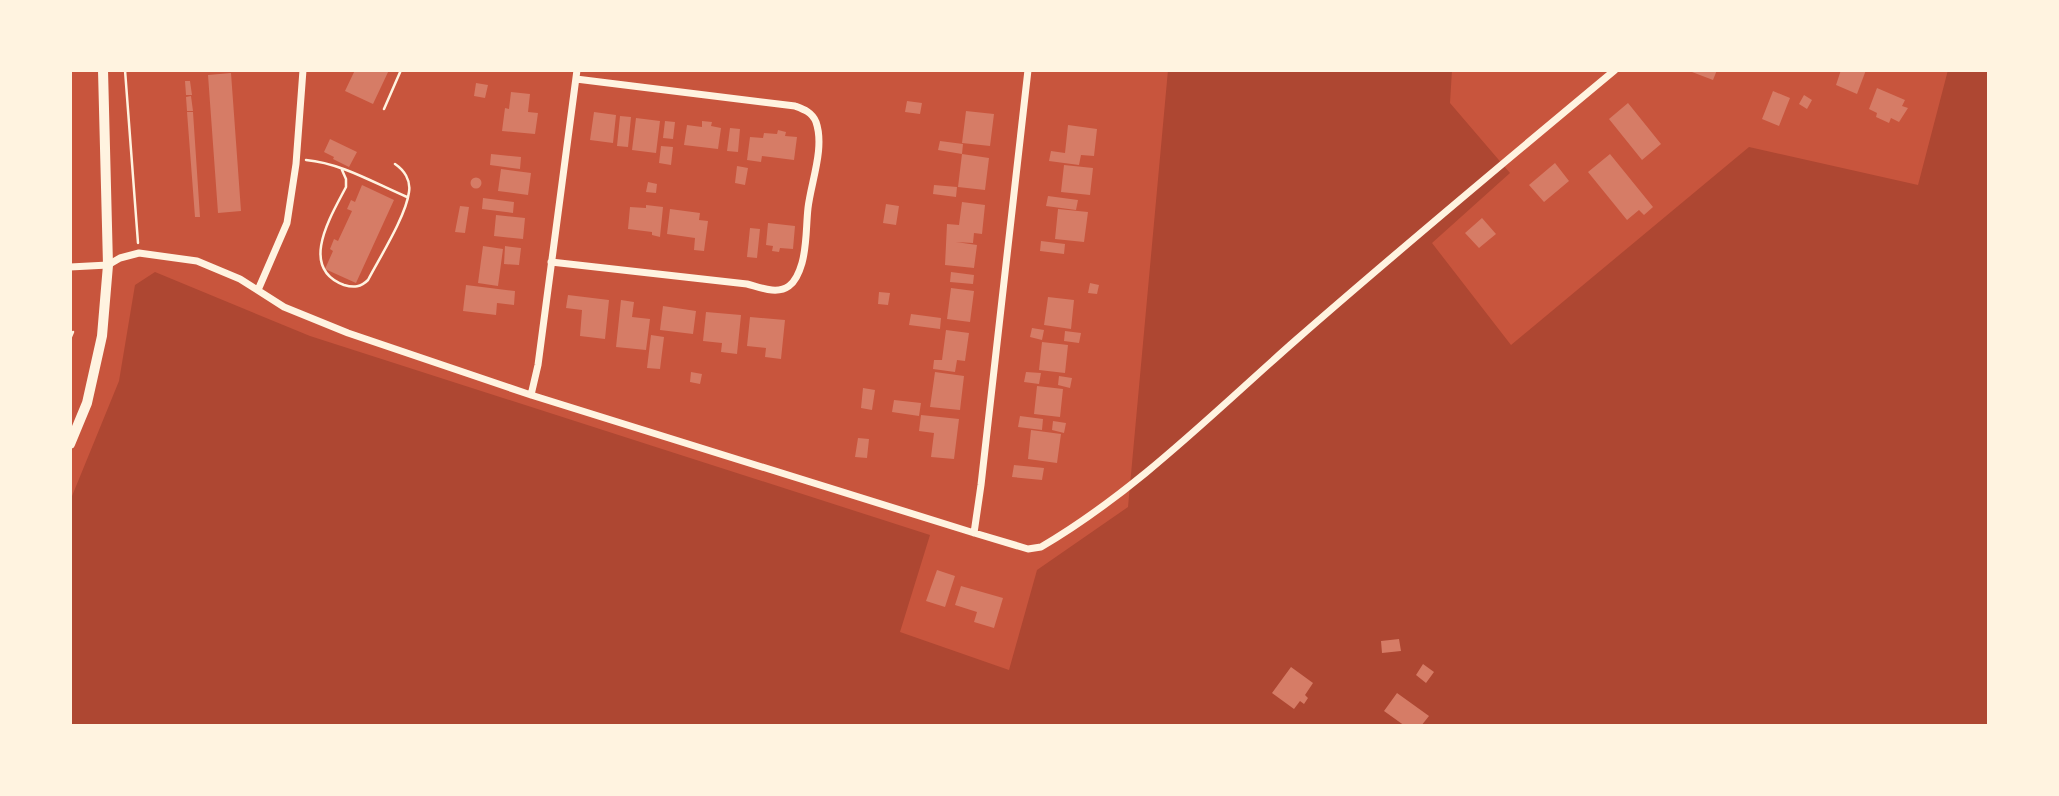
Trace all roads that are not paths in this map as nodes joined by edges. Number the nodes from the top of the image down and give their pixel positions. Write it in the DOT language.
graph roads {
  1 [pos="103,70"];
  2 [pos="303,70"];
  3 [pos="1028,70"];
  4 [pos="1615,70"];
  5 [pos="577,74"];
  6 [pos="551,262"];
  7 [pos="108,265"];
  8 [pos="70,267"];
  9 [pos="258,290"];
  10 [pos="531,394"];
  11 [pos="70,444"];
  12 [pos="974,533"];
  1 -- 7 [label="street"];
  2 -- 9 [label="street"];
  3 -- 12 [label="street"];
  4 -- 12 [label="street"];
  5 -- 6 [label="street"];
  5 -- 6 [label="street"];
  6 -- 10 [label="street"];
  7 -- 8 [label="street"];
  7 -- 9 [label="street"];
  7 -- 11 [label="street"];
  9 -- 10 [label="street"];
  10 -- 12 [label="street"];
}
